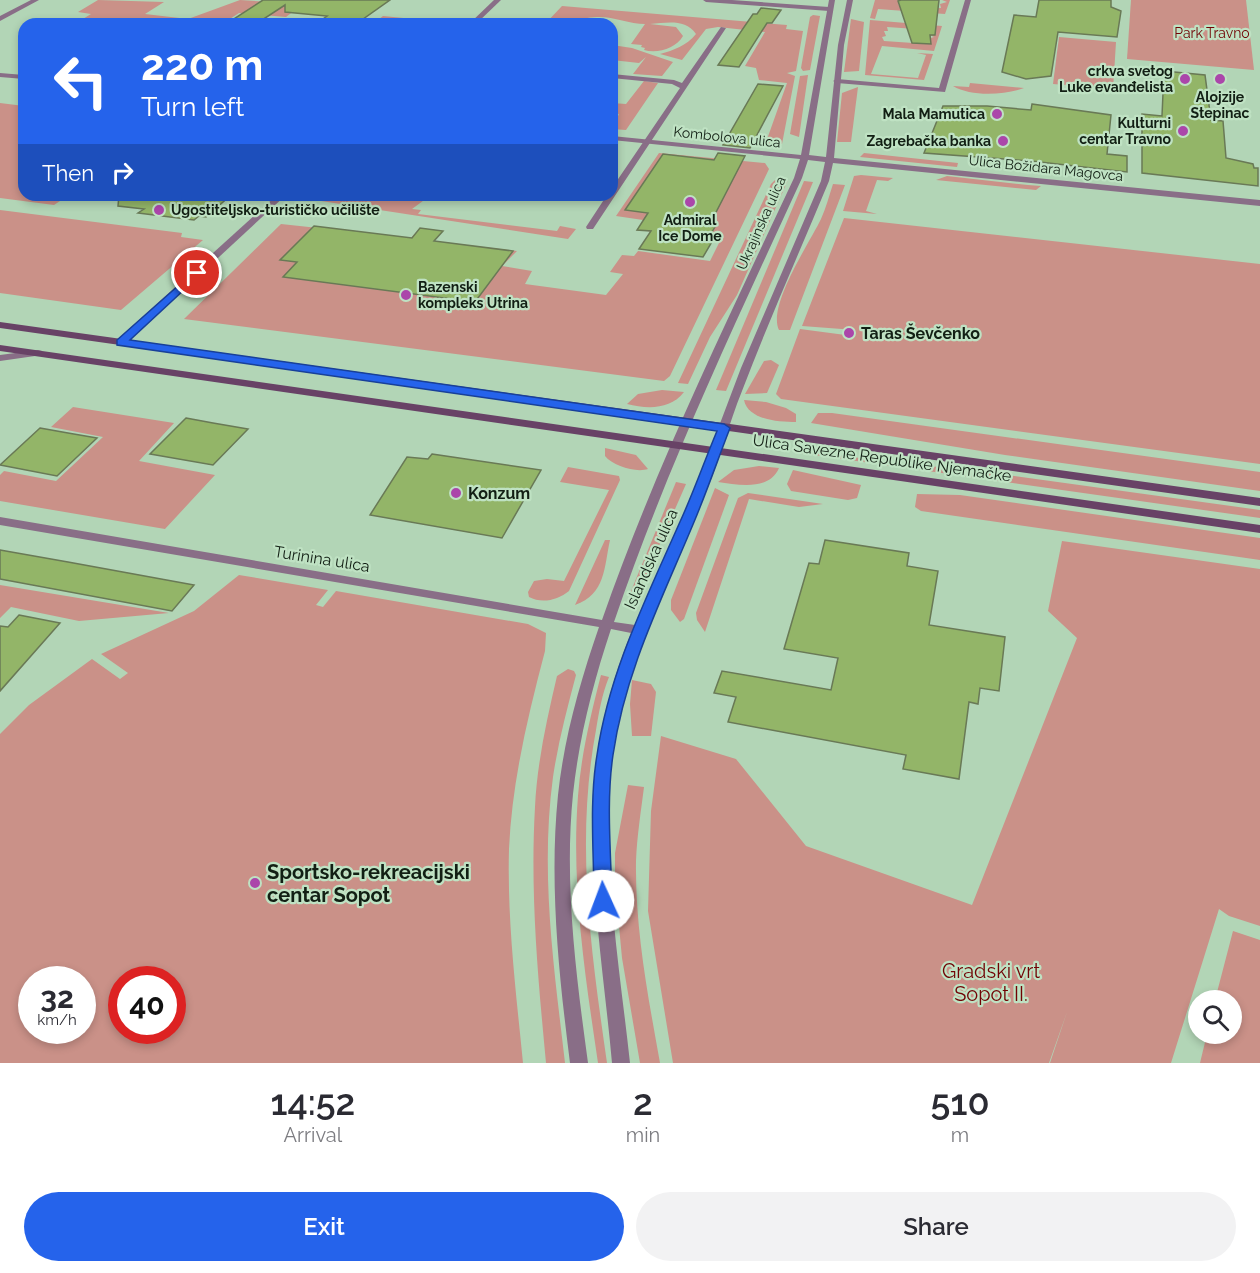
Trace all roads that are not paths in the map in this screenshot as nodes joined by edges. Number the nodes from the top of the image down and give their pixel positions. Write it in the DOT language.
graph roads {
  1 [pos="36,0"];
  2 [pos="498,0"];
  3 [pos="706,0"];
  4 [pos="850,0"];
  5 [pos="968,0"];
  6 [pos="830,4"];
  7 [pos="478,18"];
  8 [pos="0,19"];
  9 [pos="723,28"];
  10 [pos="0,75"];
  11 [pos="18,76"];
  12 [pos="618,77"];
  13 [pos="837,81"];
  14 [pos="682,86"];
  15 [pos="618,139"];
  16 [pos="646,142"];
  17 [pos="804,159"];
  18 [pos="830,161"];
  19 [pos="618,185"];
  20 [pos="275,201"];
  21 [pos="607,201"];
  22 [pos="1260,203"];
  23 [pos="590,227"];
  24 [pos="0,325"];
  25 [pos="121,342"];
  26 [pos="0,348"];
  27 [pos="38,353"];
  28 [pos="0,358"];
  29 [pos="687,423"];
  30 [pos="724,428"];
  31 [pos="677,445"];
  32 [pos="716,451"];
  33 [pos="1260,502"];
  34 [pos="0,521"];
  35 [pos="1260,529"];
  36 [pos="606,625"];
  37 [pos="639,630"];
  38 [pos="579,1063"];
  39 [pos="621,1063"];
  1 -- 8 [label="street"];
  2 -- 7 [label="street"];
  3 -- 6 [label="street"];
  4 -- 13 [label="street"];
  5 -- 13 [label="street"];
  6 -- 17 [label="street, Ukrajinska ulica"];
  9 -- 14 [label="street"];
  10 -- 11 [label="street"];
  12 -- 14 [label="street"];
  13 -- 18 [label="street"];
  14 -- 16 [label="street"];
  15 -- 16 [label="street, Kombolova ulica"];
  16 -- 17 [label="street, Kombolova ulica"];
  16 -- 19 [label="street"];
  17 -- 18 [label="street, Kombolova ulica"];
  17 -- 29 [label="street, Ukrajinska ulica"];
  18 -- 22 [label="street, Ulica Božidara Magovca"];
  18 -- 30 [label="street"];
  20 -- 25 [label="street"];
  21 -- 23 [label="street"];
  24 -- 25 [label="main road, Ulica Savezne Republike Njemačke"];
  25 -- 29 [label="main road, Ulica Savezne Republike Njemačke"];
  26 -- 27 [label="main road, Ulica Savezne Republike Njemačke"];
  27 -- 28 [label="street"];
  27 -- 31 [label="main road, Ulica Savezne Republike Njemačke"];
  29 -- 30 [label="main road, Ulica Savezne Republike Njemačke"];
  29 -- 31 [label="street, Ukrajinska ulica"];
  30 -- 32 [label="street, Islandska ulica"];
  30 -- 33 [label="main road, Ulica Savezne Republike Njemačke"];
  31 -- 32 [label="main road, Ulica Savezne Republike Njemačke"];
  31 -- 36 [label="street, Islandska ulica"];
  32 -- 35 [label="main road, Ulica Savezne Republike Njemačke"];
  32 -- 37 [label="street, Islandska ulica"];
  34 -- 36 [label="street, Turinina ulica"];
  36 -- 37 [label="street, Turinina ulica"];
  36 -- 38 [label="street, Islandska ulica"];
  37 -- 39 [label="street, Islandska ulica"];
}
